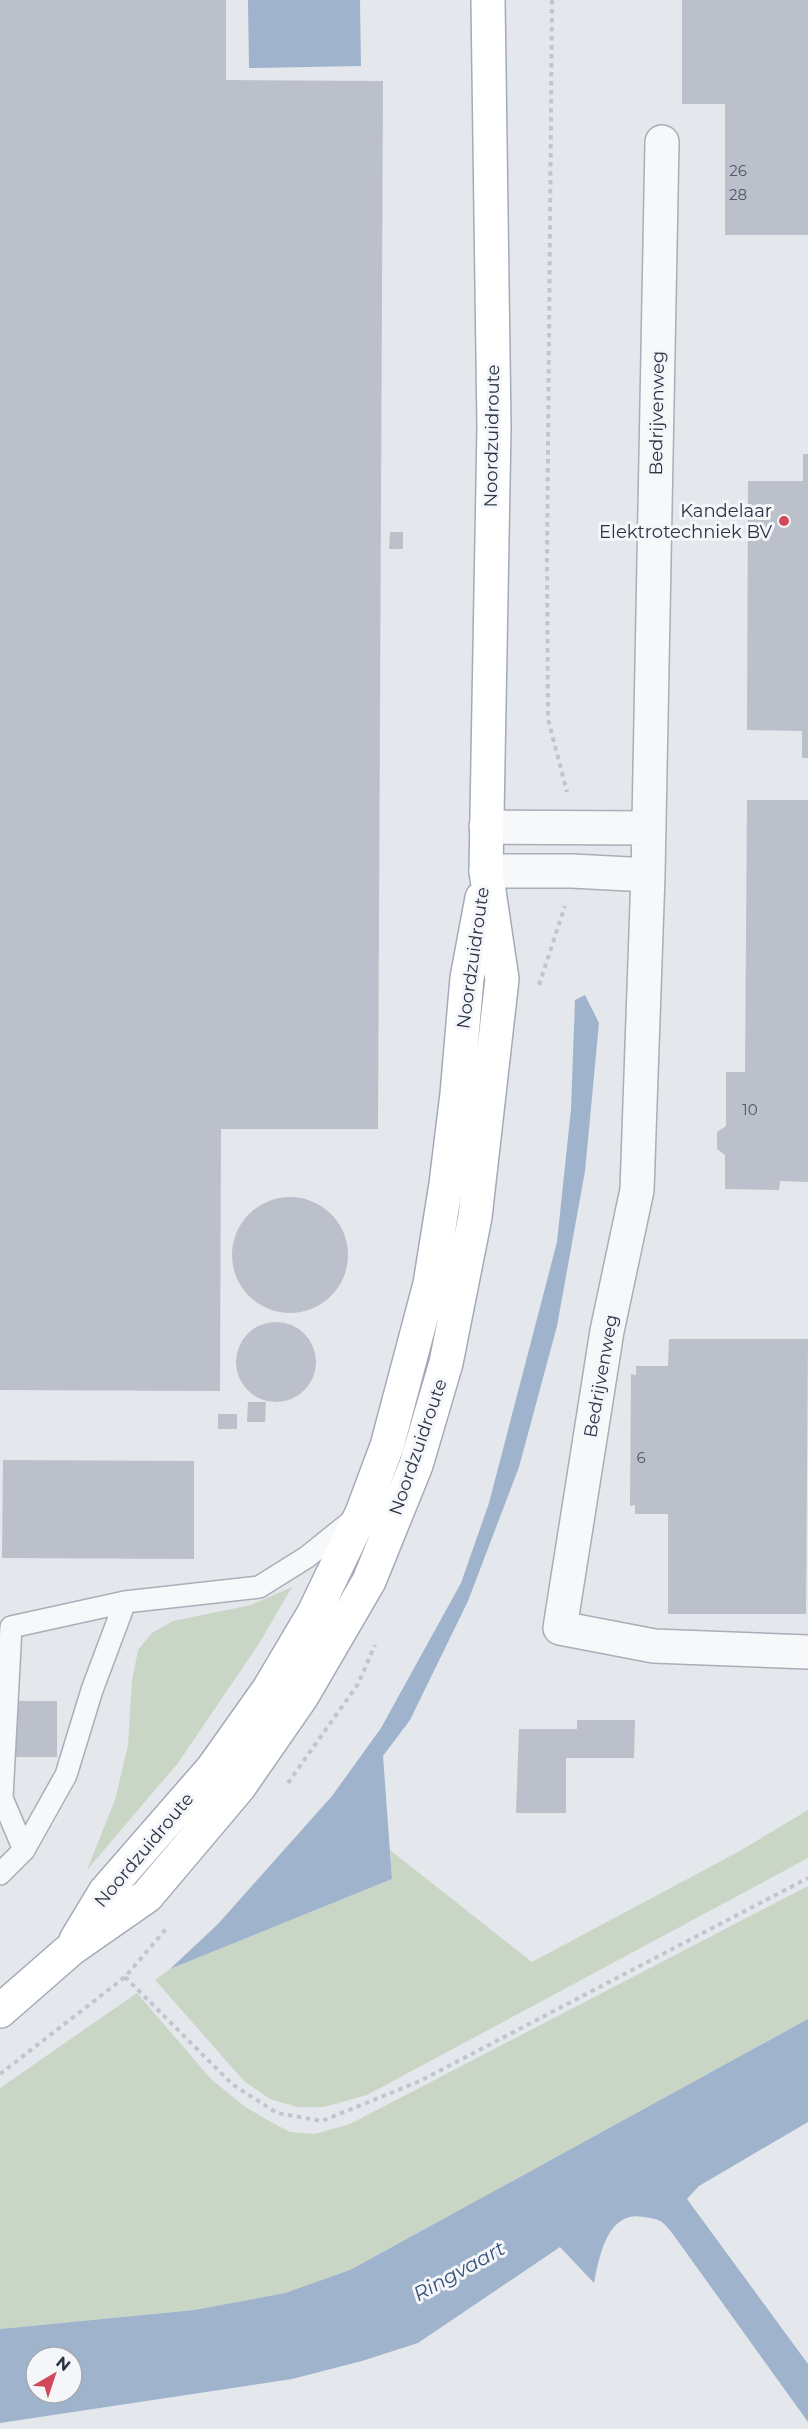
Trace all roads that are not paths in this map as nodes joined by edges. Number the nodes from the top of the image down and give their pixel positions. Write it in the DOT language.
graph roads {
  1 [pos="488,0"];
  2 [pos="663,141"];
  3 [pos="486,827"];
  4 [pos="649,828"];
  5 [pos="486,871"];
  6 [pos="648,875"];
  7 [pos="362,1513"];
  8 [pos="125,1602"];
  9 [pos="808,1652"];
  10 [pos="24,1850"];
  11 [pos="0,1874"];
  12 [pos="71,1949"];
  13 [pos="0,2011"];
  1 -- 3 [label="main road, Noordzuidroute"];
  2 -- 4 [label="street, Bedrijvenweg"];
  3 -- 4 [label="street"];
  3 -- 5 [label="main road, Noordzuidroute"];
  4 -- 6 [label="street, Bedrijvenweg"];
  5 -- 6 [label="street"];
  5 -- 7 [label="main road, Noordzuidroute"];
  5 -- 12 [label="main road, Noordzuidroute"];
  6 -- 9 [label="street, Bedrijvenweg"];
  7 -- 8 [label="lane"];
  7 -- 12 [label="main road, Noordzuidroute"];
  8 -- 10 [label="lane"];
  8 -- 10 [label="lane"];
  10 -- 11 [label="lane"];
  12 -- 13 [label="main road, Noordzuidroute"];
}
